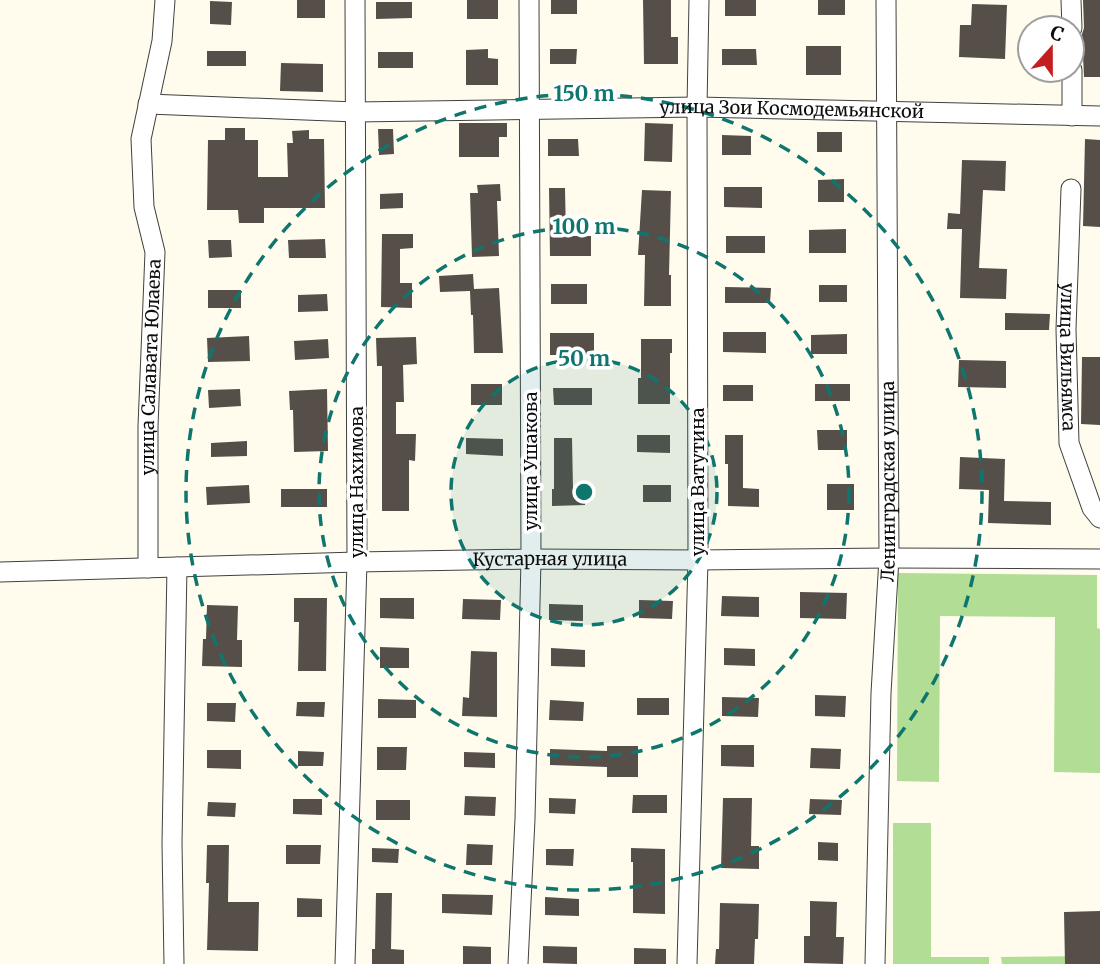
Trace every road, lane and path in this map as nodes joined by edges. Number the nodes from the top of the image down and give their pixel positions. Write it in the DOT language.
graph roads {
  1 [pos="165,0"];
  2 [pos="355,0"];
  3 [pos="528,0"];
  4 [pos="699,0"];
  5 [pos="886,0"];
  6 [pos="1072,84"];
  7 [pos="148,104"];
  8 [pos="697,107"];
  9 [pos="529,109"];
  10 [pos="886,110"];
  11 [pos="356,112"];
  12 [pos="1072,116"];
  13 [pos="1100,116"];
  14 [pos="1070,190"];
  15 [pos="1100,518"];
  16 [pos="888,558"];
  17 [pos="531,559"];
  18 [pos="1100,559"];
  19 [pos="698,560"];
  20 [pos="357,562"];
  21 [pos="177,567"];
  22 [pos="148,568"];
  23 [pos="0,572"];
  24 [pos="174,964"];
  25 [pos="345,964"];
  26 [pos="518,964"];
  27 [pos="687,964"];
  28 [pos="875,964"];
  1 -- 7 [label="street, улица Салавата Юлаева"];
  2 -- 11 [label="street, улица Нахимова"];
  3 -- 9 [label="street, улица Ушакова"];
  4 -- 8 [label="street, улица Ватутина"];
  5 -- 10 [label="street, Ленинградская улица"];
  6 -- 12 [label="street"];
  7 -- 11 [label="street, улица Зои Космодемьянской"];
  7 -- 22 [label="street, улица Салавата Юлаева"];
  8 -- 9 [label="street, улица Зои Космодемьянской"];
  8 -- 10 [label="street, улица Зои Космодемьянской"];
  8 -- 19 [label="street, улица Ватутина"];
  9 -- 11 [label="street, улица Зои Космодемьянской"];
  9 -- 17 [label="street, улица Ушакова"];
  10 -- 12 [label="street, улица Зои Космодемьянской"];
  10 -- 16 [label="street, Ленинградская улица"];
  11 -- 20 [label="street, улица Нахимова"];
  12 -- 13 [label="street, улица Зои Космодемьянской"];
  14 -- 15 [label="street, улица Вильямса"];
  16 -- 18 [label="street, Кустарная улица"];
  16 -- 19 [label="street, Кустарная улица"];
  16 -- 28 [label="street, Ленинградская улица"];
  17 -- 19 [label="street, Кустарная улица"];
  17 -- 20 [label="street, Кустарная улица"];
  17 -- 26 [label="street, улица Ушакова"];
  19 -- 27 [label="street, улица Ватутина"];
  20 -- 21 [label="street, Кустарная улица"];
  20 -- 25 [label="street, улица Нахимова"];
  21 -- 22 [label="street, Кустарная улица"];
  21 -- 24 [label="street"];
  22 -- 23 [label="street, Кустарная улица"];
}
